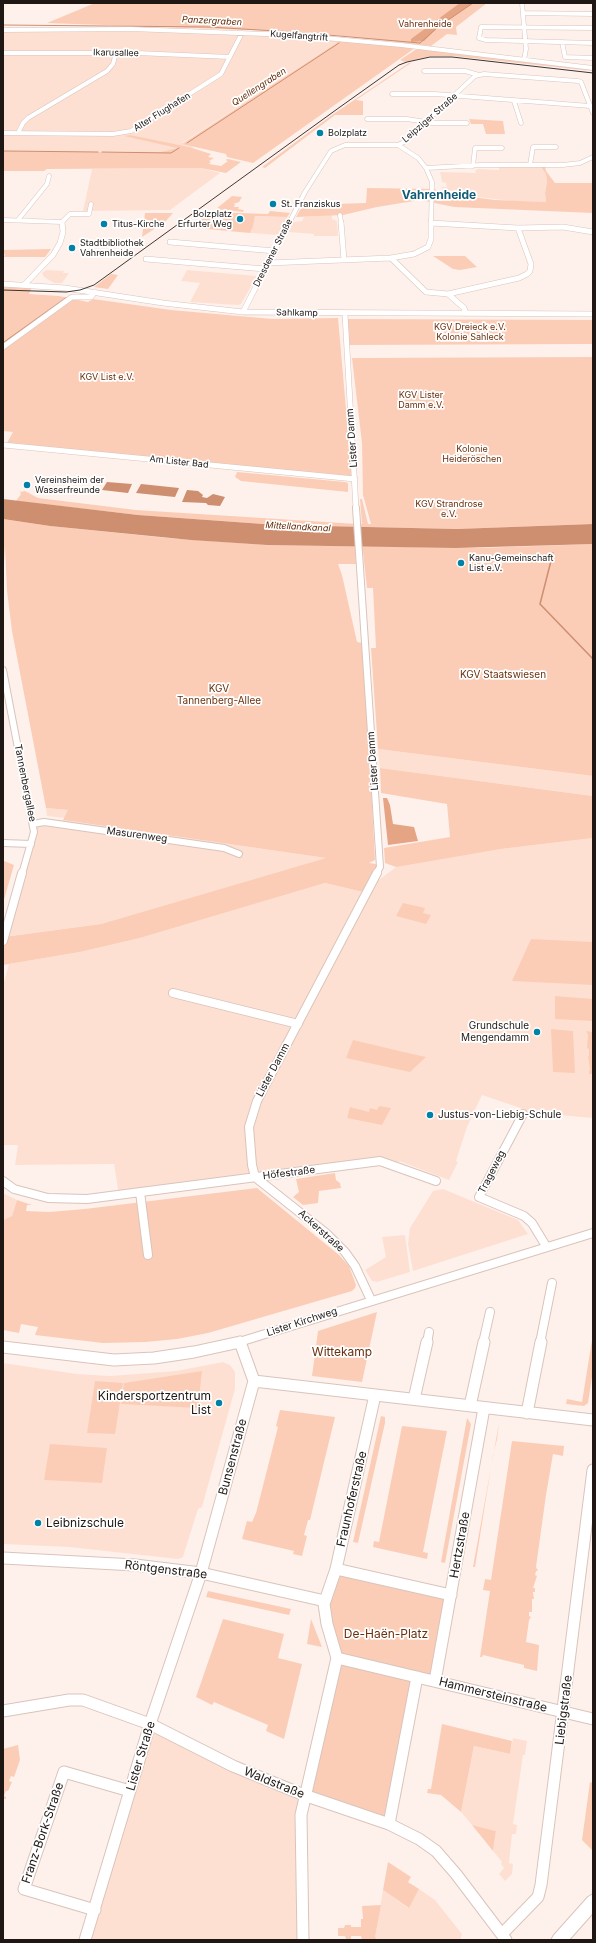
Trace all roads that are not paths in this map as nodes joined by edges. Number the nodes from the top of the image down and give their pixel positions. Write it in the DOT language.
graph roads {
  1 [pos="522,3"];
  2 [pos="523,13"];
  3 [pos="593,14"];
  4 [pos="524,27"];
  5 [pos="593,28"];
  6 [pos="3,30"];
  7 [pos="242,33"];
  8 [pos="486,40"];
  9 [pos="525,42"];
  10 [pos="562,42"];
  11 [pos="593,43"];
  12 [pos="486,46"];
  13 [pos="116,53"];
  14 [pos="3,54"];
  15 [pos="230,57"];
  16 [pos="593,58"];
  17 [pos="524,60"];
  18 [pos="593,68"];
  19 [pos="424,71"];
  20 [pos="479,75"];
  21 [pos="392,94"];
  22 [pos="454,97"];
  23 [pos="514,101"];
  24 [pos="590,106"];
  25 [pos="593,114"];
  26 [pos="367,119"];
  27 [pos="425,122"];
  28 [pos="467,123"];
  29 [pos="521,123"];
  30 [pos="3,133"];
  31 [pos="18,133"];
  32 [pos="398,145"];
  33 [pos="556,147"];
  34 [pos="502,148"];
  35 [pos="593,157"];
  36 [pos="530,165"];
  37 [pos="473,166"];
  38 [pos="426,168"];
  39 [pos="49,176"];
  40 [pos="91,204"];
  41 [pos="340,215"];
  42 [pos="3,220"];
  43 [pos="18,220"];
  44 [pos="62,222"];
  45 [pos="432,223"];
  46 [pos="518,228"];
  47 [pos="593,232"];
  48 [pos="170,242"];
  49 [pos="275,251"];
  50 [pos="392,258"];
  51 [pos="146,259"];
  52 [pos="344,260"];
  53 [pos="268,263"];
  54 [pos="265,269"];
  55 [pos="3,284"];
  56 [pos="24,285"];
  57 [pos="95,292"];
  58 [pos="448,294"];
  59 [pos="243,312"];
  60 [pos="345,314"];
  61 [pos="466,314"];
  62 [pos="593,314"];
  63 [pos="3,347"];
  64 [pos="3,445"];
  65 [pos="355,479"];
  66 [pos="3,670"];
  67 [pos="33,824"];
  68 [pos="3,843"];
  69 [pos="31,844"];
  70 [pos="239,854"];
  71 [pos="3,941"];
  72 [pos="173,993"];
  73 [pos="298,1024"];
  74 [pos="523,1114"];
  75 [pos="255,1177"];
  76 [pos="3,1181"];
  77 [pos="436,1181"];
  78 [pos="140,1192"];
  79 [pos="593,1233"];
  80 [pos="546,1246"];
  81 [pos="148,1255"];
  82 [pos="552,1283"];
  83 [pos="371,1300"];
  84 [pos="490,1312"];
  85 [pos="429,1332"];
  86 [pos="240,1342"];
  87 [pos="3,1347"];
  88 [pos="254,1381"];
  89 [pos="375,1395"];
  90 [pos="414,1399"];
  91 [pos="470,1406"];
  92 [pos="484,1408"];
  93 [pos="527,1413"];
  94 [pos="593,1420"];
  95 [pos="593,1470"];
  96 [pos="3,1558"];
  97 [pos="336,1569"];
  98 [pos="201,1573"];
  99 [pos="451,1595"];
  100 [pos="325,1601"];
  101 [pos="337,1658"];
  102 [pos="417,1677"];
  103 [pos="435,1681"];
  104 [pos="3,1712"];
  105 [pos="564,1712"];
  106 [pos="593,1719"];
  107 [pos="150,1724"];
  108 [pos="130,1791"];
  109 [pos="304,1795"];
  110 [pos="389,1824"];
  111 [pos="593,1902"];
  112 [pos="95,1910"];
  113 [pos="504,1937"];
  114 [pos="85,1940"];
  115 [pos="303,1940"];
  116 [pos="559,1940"];
  1 -- 2 [label="street"];
  2 -- 3 [label="street"];
  2 -- 4 [label="street"];
  4 -- 5 [label="street"];
  4 -- 8 [label="street"];
  4 -- 9 [label="street"];
  6 -- 7 [label="street, Kugelfangtrift"];
  7 -- 15 [label="street, Alter Flughafen"];
  7 -- 17 [label="street, Kugelfangtrift"];
  8 -- 9 [label="street"];
  8 -- 12 [label="street"];
  9 -- 10 [label="street"];
  9 -- 17 [label="street"];
  10 -- 11 [label="street"];
  10 -- 16 [label="street"];
  13 -- 14 [label="street, Ikarusallee"];
  13 -- 15 [label="street, Ikarusallee"];
  13 -- 31 [label="street"];
  15 -- 31 [label="street, Alter Flughafen"];
  17 -- 18 [label="street, Kugelfangtrift"];
  19 -- 20 [label="street"];
  20 -- 22 [label="street, Leipziger Straße"];
  20 -- 24 [label="street"];
  21 -- 22 [label="street"];
  22 -- 23 [label="street"];
  22 -- 27 [label="street, Leipziger Straße"];
  23 -- 24 [label="street"];
  23 -- 29 [label="street"];
  24 -- 25 [label="street"];
  26 -- 27 [label="street"];
  27 -- 28 [label="street"];
  27 -- 32 [label="street, Leipziger Straße"];
  30 -- 31 [label="street, Alter Flughafen"];
  32 -- 38 [label="street, Leipziger Straße"];
  32 -- 49 [label="street, Dresdener Straße"];
  33 -- 36 [label="street"];
  34 -- 37 [label="street"];
  35 -- 36 [label="street"];
  36 -- 37 [label="street"];
  37 -- 38 [label="street"];
  38 -- 45 [label="street, Leipziger Straße"];
  39 -- 43 [label="street"];
  40 -- 44 [label="street"];
  41 -- 52 [label="street"];
  42 -- 43 [label="street"];
  43 -- 44 [label="street"];
  44 -- 56 [label="street"];
  45 -- 46 [label="street"];
  45 -- 50 [label="street, Leipziger Straße"];
  46 -- 47 [label="street"];
  46 -- 58 [label="street"];
  48 -- 49 [label="street"];
  49 -- 53 [label="street, Dresdener Straße"];
  50 -- 52 [label="street, Leipziger Straße"];
  50 -- 58 [label="street"];
  51 -- 54 [label="street"];
  52 -- 53 [label="street, Leipziger Straße"];
  53 -- 54 [label="street, Dresdener Straße"];
  54 -- 59 [label="street, Dresdener Straße"];
  55 -- 56 [label="street, Sahlkamp"];
  56 -- 57 [label="street, Sahlkamp"];
  57 -- 59 [label="street, Sahlkamp"];
  57 -- 63 [label="street"];
  58 -- 61 [label="street"];
  59 -- 60 [label="street, Sahlkamp"];
  60 -- 61 [label="street, Sahlkamp"];
  60 -- 65 [label="street, Lister Damm"];
  61 -- 62 [label="street, Sahlkamp"];
  64 -- 65 [label="street, Am Lister Bad"];
  65 -- 73 [label="street, Lister Damm"];
  66 -- 67 [label="street, Tannenbergallee"];
  67 -- 69 [label="street, Tannenbergallee"];
  67 -- 70 [label="street, Masurenweg"];
  68 -- 69 [label="street"];
  69 -- 71 [label="street, Tannenbergallee"];
  72 -- 73 [label="street"];
  73 -- 75 [label="street, Lister Damm"];
  74 -- 80 [label="street, Trageweg"];
  75 -- 77 [label="street, Höfestraße"];
  75 -- 78 [label="street, Höfestraße"];
  75 -- 83 [label="street, Ackerstraße"];
  76 -- 78 [label="street, Höfestraße"];
  78 -- 81 [label="street"];
  79 -- 80 [label="street, Lister Kirchweg"];
  80 -- 83 [label="street, Lister Kirchweg"];
  82 -- 93 [label="street"];
  83 -- 86 [label="street, Lister Kirchweg"];
  84 -- 91 [label="street"];
  85 -- 90 [label="street"];
  86 -- 87 [label="street, Lister Kirchweg"];
  86 -- 88 [label="street"];
  88 -- 89 [label="street"];
  88 -- 98 [label="street, Bunsenstraße"];
  89 -- 90 [label="street"];
  89 -- 97 [label="street, Fraunhoferstraße"];
  90 -- 91 [label="street"];
  91 -- 92 [label="street"];
  92 -- 93 [label="street"];
  92 -- 99 [label="street, Hertzstraße"];
  93 -- 94 [label="street"];
  95 -- 105 [label="street, Liebigstraße"];
  96 -- 98 [label="street, Röntgenstraße"];
  97 -- 99 [label="street"];
  97 -- 100 [label="street, Fraunhoferstraße"];
  98 -- 100 [label="street, Röntgenstraße"];
  98 -- 107 [label="street, Lister Straße"];
  99 -- 103 [label="street, Hertzstraße"];
  100 -- 101 [label="street"];
  101 -- 102 [label="street"];
  101 -- 109 [label="street"];
  102 -- 103 [label="street, Hammersteinstraße"];
  102 -- 110 [label="street"];
  103 -- 105 [label="street, Hammersteinstraße"];
  104 -- 107 [label="street, Waldstraße"];
  105 -- 106 [label="street, Hammersteinstraße"];
  105 -- 113 [label="street, Liebigstraße"];
  107 -- 108 [label="street, Lister Straße"];
  107 -- 109 [label="street, Waldstraße"];
  108 -- 112 [label="street, Lister Straße"];
  108 -- 112 [label="street, Franz-Bork-Straße"];
  109 -- 110 [label="street, Waldstraße"];
  109 -- 115 [label="street"];
  110 -- 113 [label="street, Waldstraße"];
  111 -- 116 [label="main road"];
  112 -- 114 [label="street, Lister Straße"];
}
